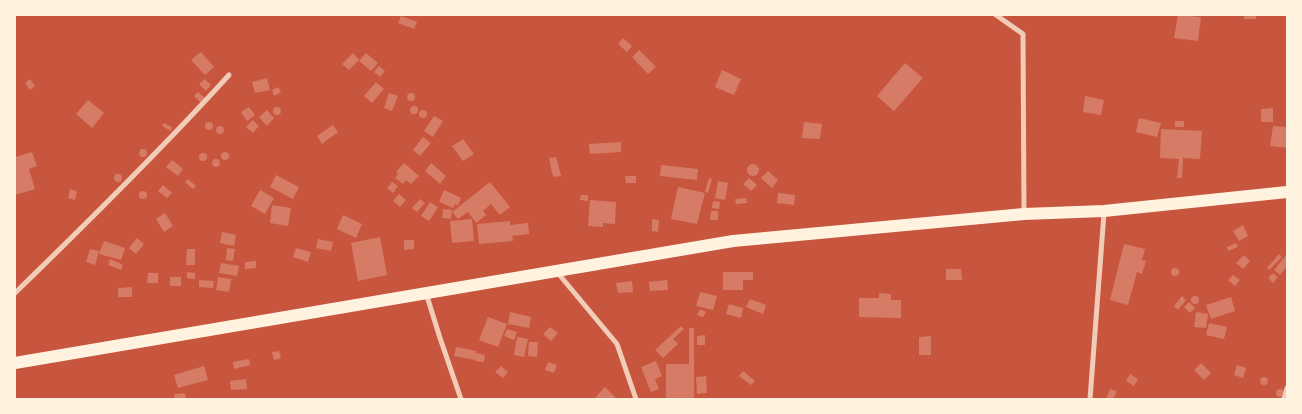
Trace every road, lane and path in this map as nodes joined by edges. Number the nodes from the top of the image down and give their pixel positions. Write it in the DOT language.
graph roads {
  1 [pos="996,15"];
  2 [pos="229,75"];
  3 [pos="1287,192"];
  4 [pos="1104,211"];
  5 [pos="1024,214"];
  6 [pos="556,271"];
  7 [pos="15,293"];
  8 [pos="426,293"];
  9 [pos="15,363"];
  10 [pos="1287,388"];
  11 [pos="461,399"];
  12 [pos="636,399"];
  13 [pos="1090,399"];
  14 [pos="1284,399"];
  1 -- 5 [label="street"];
  2 -- 7 [label="street"];
  3 -- 4 [label="highway"];
  4 -- 5 [label="highway"];
  4 -- 13 [label="street"];
  5 -- 6 [label="highway"];
  6 -- 8 [label="highway"];
  6 -- 12 [label="street"];
  8 -- 9 [label="highway"];
  8 -- 11 [label="street"];
  10 -- 14 [label="street"];
}
